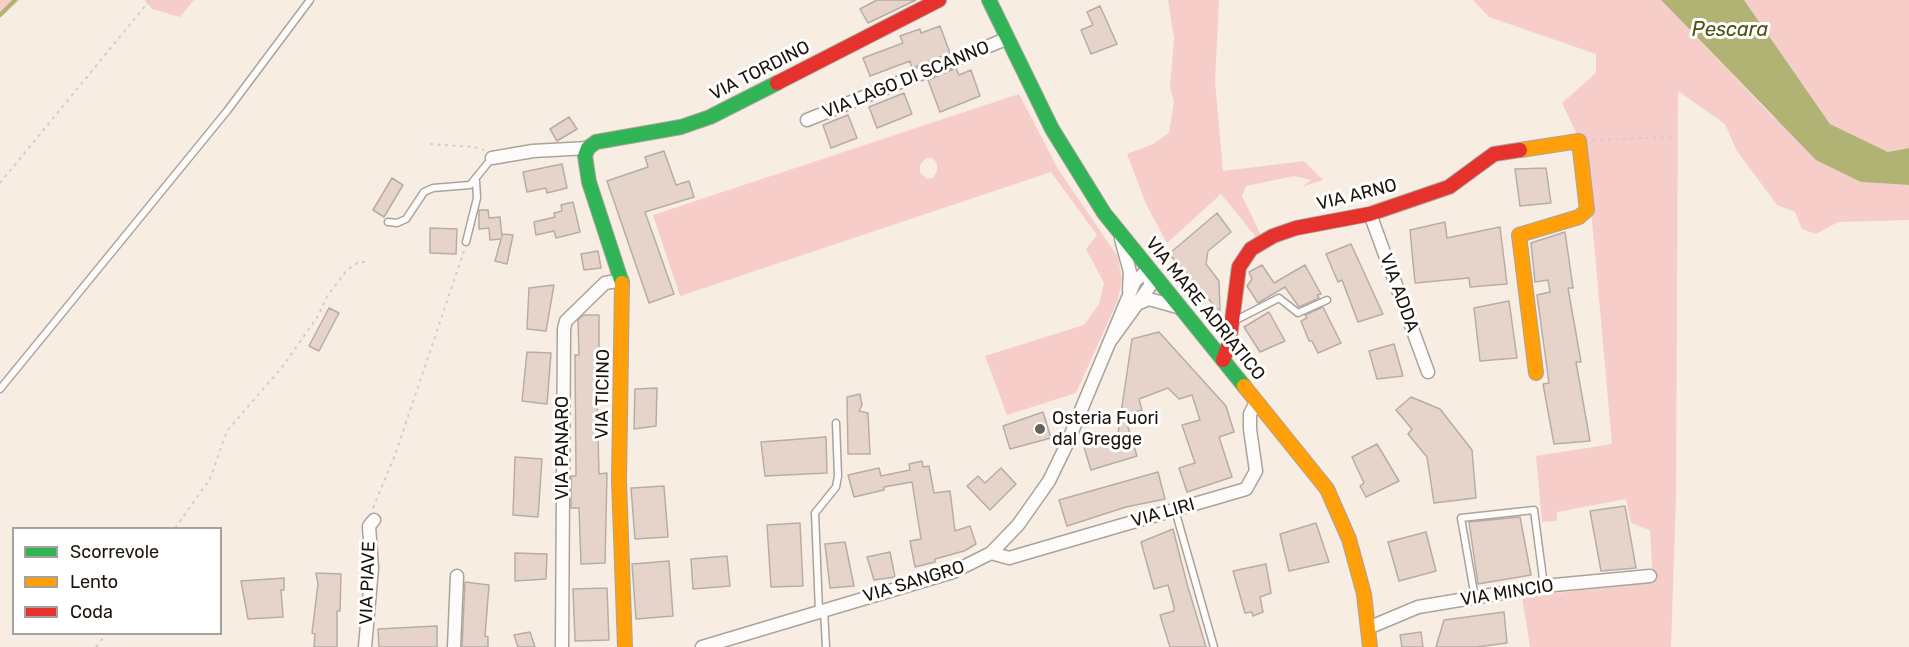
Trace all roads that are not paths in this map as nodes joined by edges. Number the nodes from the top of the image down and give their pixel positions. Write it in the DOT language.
graph roads {
  1 [pos="310,0"];
  2 [pos="939,0"];
  3 [pos="989,0"];
  4 [pos="1006,39"];
  5 [pos="807,120"];
  6 [pos="588,148"];
  7 [pos="492,158"];
  8 [pos="476,181"];
  9 [pos="1370,214"];
  10 [pos="388,222"];
  11 [pos="1118,230"];
  12 [pos="466,242"];
  13 [pos="1149,269"];
  14 [pos="622,280"];
  15 [pos="1327,300"];
  16 [pos="1132,301"];
  17 [pos="1182,309"];
  18 [pos="1233,321"];
  19 [pos="1223,360"];
  20 [pos="1428,372"];
  21 [pos="1536,373"];
  22 [pos="0,389"];
  23 [pos="1256,402"];
  24 [pos="836,423"];
  25 [pos="1175,510"];
  26 [pos="374,520"];
  27 [pos="991,554"];
  28 [pos="457,576"];
  29 [pos="1650,576"];
  30 [pos="1544,586"];
  31 [pos="1475,597"];
  32 [pos="822,611"];
  33 [pos="1368,628"];
  34 [pos="365,647"];
  35 [pos="454,647"];
  36 [pos="562,647"];
  37 [pos="626,647"];
  38 [pos="702,647"];
  39 [pos="826,647"];
  40 [pos="1214,647"];
  41 [pos="1370,647"];
  1 -- 22 [label="lane"];
  2 -- 6 [label="street, VIA TORDINO"];
  3 -- 4 [label="street, VIA MARE ADRIATICO"];
  4 -- 5 [label="street, VIA LAGO DI SCANNO"];
  4 -- 11 [label="street, VIA MARE ADRIATICO"];
  6 -- 7 [label="street"];
  6 -- 14 [label="street, VIA TICINO"];
  7 -- 8 [label="lane"];
  8 -- 10 [label="lane"];
  8 -- 12 [label="lane"];
  9 -- 18 [label="street, VIA ARNO"];
  9 -- 20 [label="street, VIA ADDA"];
  9 -- 21 [label="street, VIA ARNO"];
  11 -- 13 [label="street, VIA MARE ADRIATICO"];
  11 -- 16 [label="street, VIA SANGRO"];
  13 -- 16 [label="street, VIA SANGRO"];
  13 -- 17 [label="street, VIA MARE ADRIATICO"];
  14 -- 36 [label="street, VIA PANARO"];
  14 -- 37 [label="street, VIA TICINO"];
  15 -- 18 [label="lane"];
  16 -- 17 [label="street"];
  16 -- 27 [label="street, VIA SANGRO"];
  17 -- 19 [label="street, VIA MARE ADRIATICO"];
  18 -- 19 [label="street, VIA ARNO"];
  19 -- 23 [label="street, VIA MARE ADRIATICO"];
  23 -- 25 [label="street, VIA LIRI"];
  23 -- 33 [label="street, VIA MARE ADRIATICO"];
  24 -- 32 [label="lane"];
  25 -- 27 [label="street, VIA LIRI"];
  25 -- 40 [label="lane"];
  26 -- 34 [label="street, VIA PIAVE"];
  27 -- 32 [label="street, VIA SANGRO"];
  28 -- 35 [label="street"];
  29 -- 30 [label="street, VIA MINCIO"];
  30 -- 31 [label="street, VIA MINCIO"];
  30 -- 31 [label="lane"];
  31 -- 33 [label="street, VIA MINCIO"];
  32 -- 38 [label="street, VIA SANGRO"];
  32 -- 39 [label="lane"];
  33 -- 41 [label="street, VIA MARE ADRIATICO"];
}
